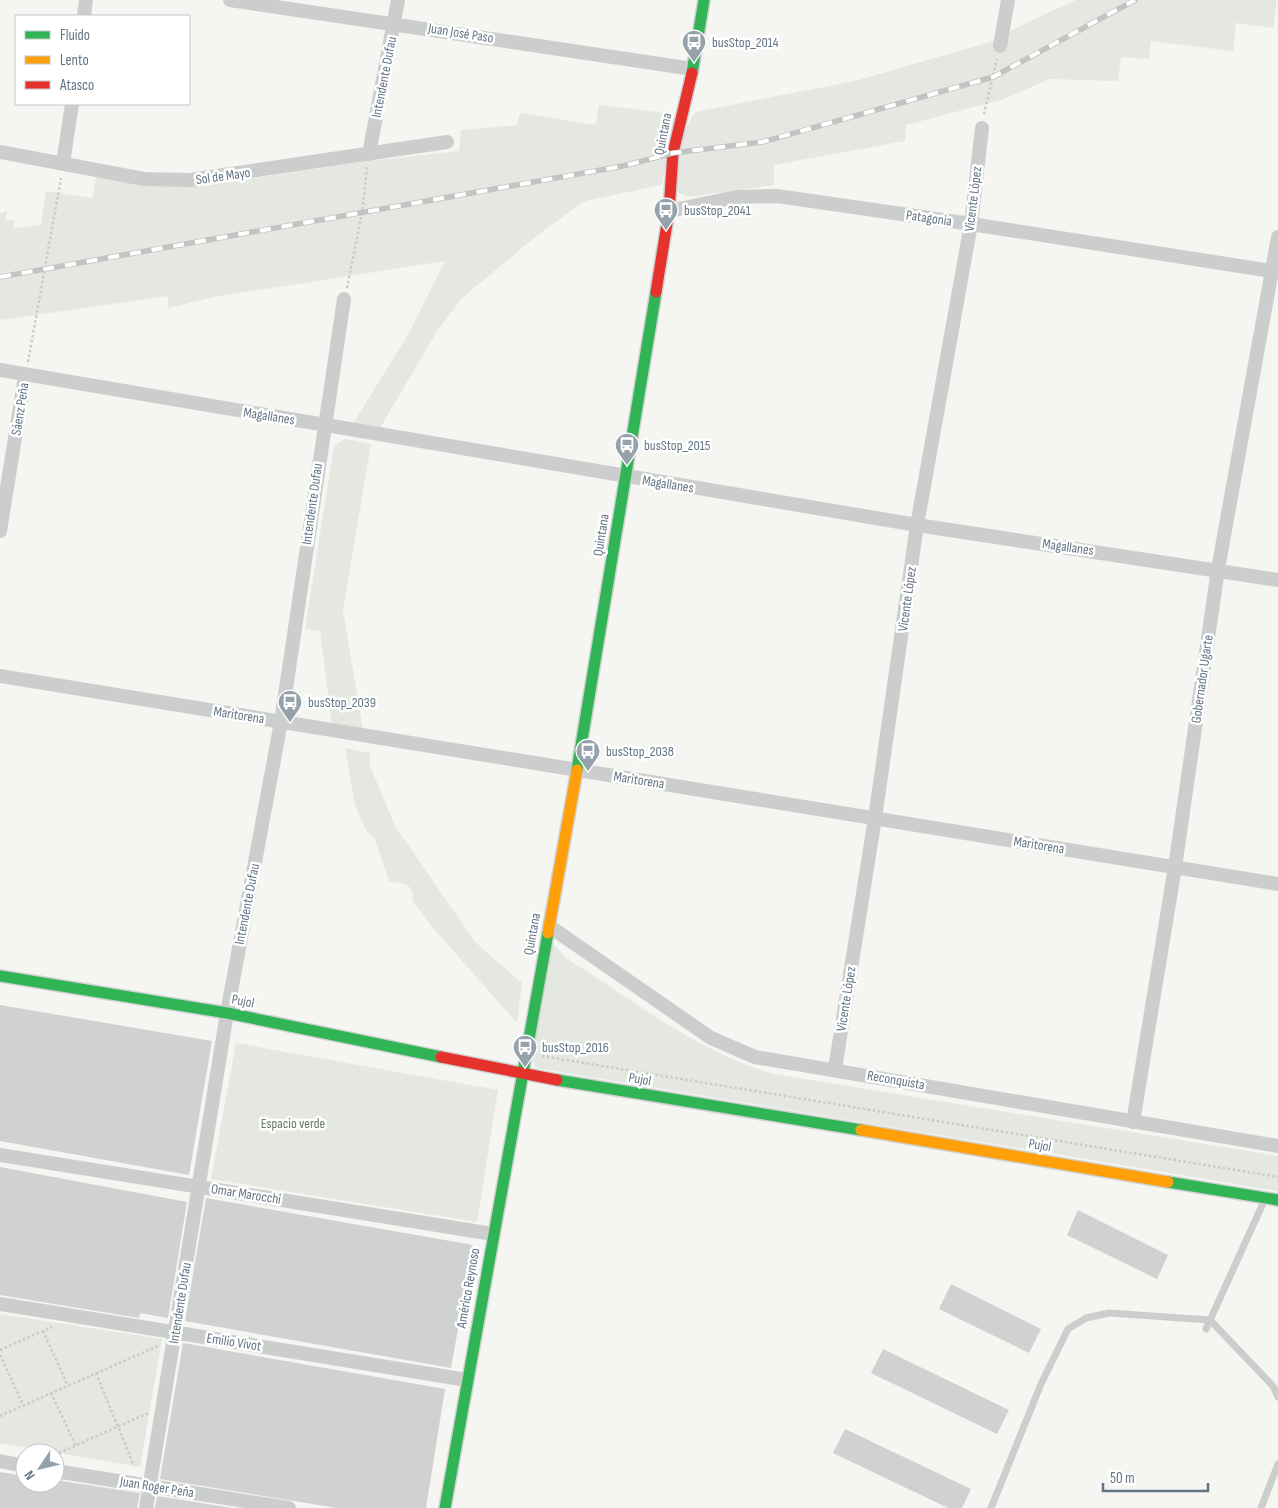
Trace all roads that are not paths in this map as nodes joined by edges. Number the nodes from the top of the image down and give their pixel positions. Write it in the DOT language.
graph roads {
  1 [pos="86,0"];
  2 [pos="230,0"];
  3 [pos="398,0"];
  4 [pos="704,0"];
  5 [pos="1008,0"];
  6 [pos="84,15"];
  7 [pos="394,23"];
  8 [pos="1000,46"];
  9 [pos="692,69"];
  10 [pos="72,105"];
  11 [pos="982,128"];
  12 [pos="447,142"];
  13 [pos="0,152"];
  14 [pos="369,154"];
  15 [pos="63,162"];
  16 [pos="669,211"];
  17 [pos="971,224"];
  18 [pos="1278,237"];
  19 [pos="1275,272"];
  20 [pos="344,299"];
  21 [pos="0,370"];
  22 [pos="25,376"];
  23 [pos="324,426"];
  24 [pos="626,477"];
  25 [pos="917,525"];
  26 [pos="0,531"];
  27 [pos="1218,569"];
  28 [pos="1278,580"];
  29 [pos="0,676"];
  30 [pos="281,722"];
  31 [pos="577,770"];
  32 [pos="875,818"];
  33 [pos="1175,867"];
  34 [pos="1278,884"];
  35 [pos="549,926"];
  36 [pos="0,976"];
  37 [pos="227,1013"];
  38 [pos="835,1069"];
  39 [pos="524,1074"];
  40 [pos="1133,1122"];
  41 [pos="1278,1146"];
  42 [pos="0,1155"];
  43 [pos="199,1187"];
  44 [pos="1266,1198"];
  45 [pos="1278,1200"];
  46 [pos="492,1234"];
  47 [pos="0,1304"];
  48 [pos="1210,1320"];
  49 [pos="1206,1329"];
  50 [pos="175,1332"];
  51 [pos="467,1380"];
  52 [pos="1278,1397"];
  53 [pos="0,1461"];
  54 [pos="15,1464"];
  55 [pos="1278,1464"];
  56 [pos="65,1473"];
  57 [pos="150,1486"];
  58 [pos="146,1508"];
  59 [pos="290,1508"];
  60 [pos="445,1508"];
  61 [pos="990,1508"];
  62 [pos="1261,1508"];
  1 -- 6 [label="street"];
  2 -- 7 [label="street, Juan José Paso"];
  3 -- 7 [label="street, Intendente Dufau"];
  4 -- 9 [label="street, Quintana"];
  5 -- 8 [label="street"];
  7 -- 9 [label="street, Juan José Paso"];
  7 -- 14 [label="street, Intendente Dufau"];
  9 -- 16 [label="street, Quintana"];
  10 -- 15 [label="street"];
  11 -- 17 [label="street, Vicente López"];
  12 -- 14 [label="street, Sol de Mayo"];
  13 -- 15 [label="street, Sol de Mayo"];
  14 -- 15 [label="street, Sol de Mayo"];
  16 -- 17 [label="street, Patagonia"];
  16 -- 24 [label="street, Quintana"];
  17 -- 19 [label="street, Patagonia"];
  17 -- 25 [label="street, Vicente López"];
  18 -- 19 [label="street, Gobernador Ugarte"];
  19 -- 27 [label="street, Gobernador Ugarte"];
  20 -- 23 [label="street, Intendente Dufau"];
  21 -- 22 [label="street, Magallanes"];
  22 -- 23 [label="street, Magallanes"];
  22 -- 26 [label="street, Sáenz Peña"];
  23 -- 24 [label="street, Magallanes"];
  23 -- 30 [label="street, Intendente Dufau"];
  24 -- 25 [label="street, Magallanes"];
  24 -- 31 [label="street, Quintana"];
  25 -- 27 [label="street, Magallanes"];
  25 -- 32 [label="street, Vicente López"];
  27 -- 28 [label="street, Magallanes"];
  27 -- 33 [label="street, Gobernador Ugarte"];
  29 -- 30 [label="street, Maritorena"];
  30 -- 31 [label="street, Maritorena"];
  30 -- 37 [label="street, Intendente Dufau"];
  31 -- 32 [label="street, Maritorena"];
  31 -- 35 [label="street, Quintana"];
  32 -- 33 [label="street, Maritorena"];
  32 -- 38 [label="street, Vicente López"];
  33 -- 34 [label="street, Maritorena"];
  33 -- 40 [label="street, Gobernador Ugarte"];
  35 -- 38 [label="street, Reconquista"];
  35 -- 39 [label="street, Quintana"];
  36 -- 37 [label="street, Pujol"];
  37 -- 39 [label="street, Pujol"];
  37 -- 43 [label="street, Intendente Dufau"];
  38 -- 40 [label="street, Reconquista"];
  39 -- 44 [label="street, Pujol"];
  39 -- 46 [label="street, Américo Reynoso"];
  40 -- 41 [label="street, Reconquista"];
  42 -- 43 [label="street, Omar Marocchi"];
  43 -- 46 [label="street, Omar Marocchi"];
  43 -- 50 [label="street, Intendente Dufau"];
  44 -- 45 [label="street, Pujol"];
  44 -- 48 [label="lane"];
  46 -- 51 [label="street, Américo Reynoso"];
  47 -- 50 [label="street, Emilio Vivot"];
  48 -- 49 [label="lane"];
  48 -- 52 [label="lane"];
  48 -- 61 [label="lane"];
  50 -- 51 [label="street, Emilio Vivot"];
  50 -- 57 [label="street, Intendente Dufau"];
  51 -- 60 [label="street, Américo Reynoso"];
  53 -- 54 [label="street"];
  55 -- 62 [label="lane"];
  56 -- 57 [label="street, Juan Roger Peña"];
  57 -- 58 [label="street, Intendente Dufau"];
  57 -- 59 [label="street, Juan Roger Peña"];
}
